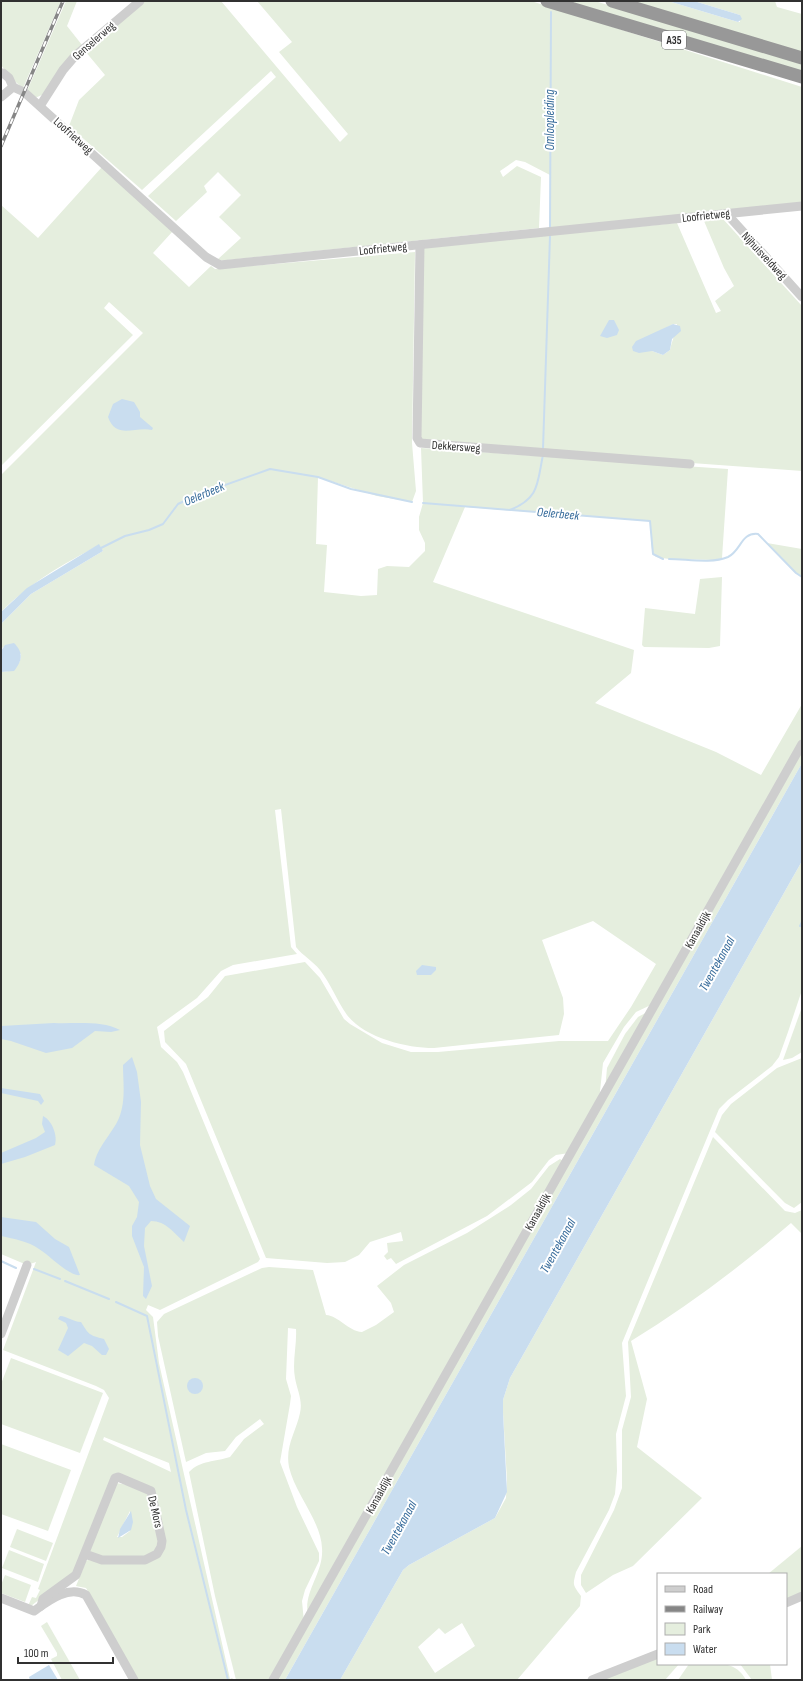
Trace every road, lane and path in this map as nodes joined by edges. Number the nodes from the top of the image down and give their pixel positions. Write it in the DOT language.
graph roads {
  1 [pos="140,1"];
  2 [pos="547,1"];
  3 [pos="612,1"];
  4 [pos="802,58"];
  5 [pos="3,73"];
  6 [pos="802,77"];
  7 [pos="13,87"];
  8 [pos="1,97"];
  9 [pos="40,106"];
  10 [pos="802,206"];
  11 [pos="727,214"];
  12 [pos="420,245"];
  13 [pos="802,297"];
  14 [pos="690,464"];
  15 [pos="802,744"];
  16 [pos="27,1265"];
  17 [pos="1,1334"];
  18 [pos="85,1554"];
  19 [pos="802,1596"];
  20 [pos="1,1598"];
  21 [pos="787,1602"];
  22 [pos="41,1606"];
  23 [pos="657,1654"];
  24 [pos="134,1680"];
  25 [pos="273,1680"];
  26 [pos="592,1680"];
  1 -- 9 [label="street, Genselerweg"];
  2 -- 6 [label="highway, A35"];
  3 -- 4 [label="highway, A35"];
  5 -- 7 [label="street"];
  7 -- 8 [label="street"];
  7 -- 9 [label="street, Loofrietweg"];
  9 -- 12 [label="street, Loofrietweg"];
  10 -- 11 [label="street, Loofrietweg"];
  11 -- 12 [label="street, Loofrietweg"];
  11 -- 13 [label="street, Nijhuisveldweg"];
  12 -- 14 [label="street, Dekkersweg"];
  15 -- 25 [label="street, Kanaaldijk"];
  16 -- 17 [label="street"];
  18 -- 18 [label="street, De Mors"];
  18 -- 22 [label="street, De Mors"];
  19 -- 21 [label="street"];
  20 -- 22 [label="street"];
  22 -- 24 [label="street"];
  23 -- 26 [label="street"];
}
